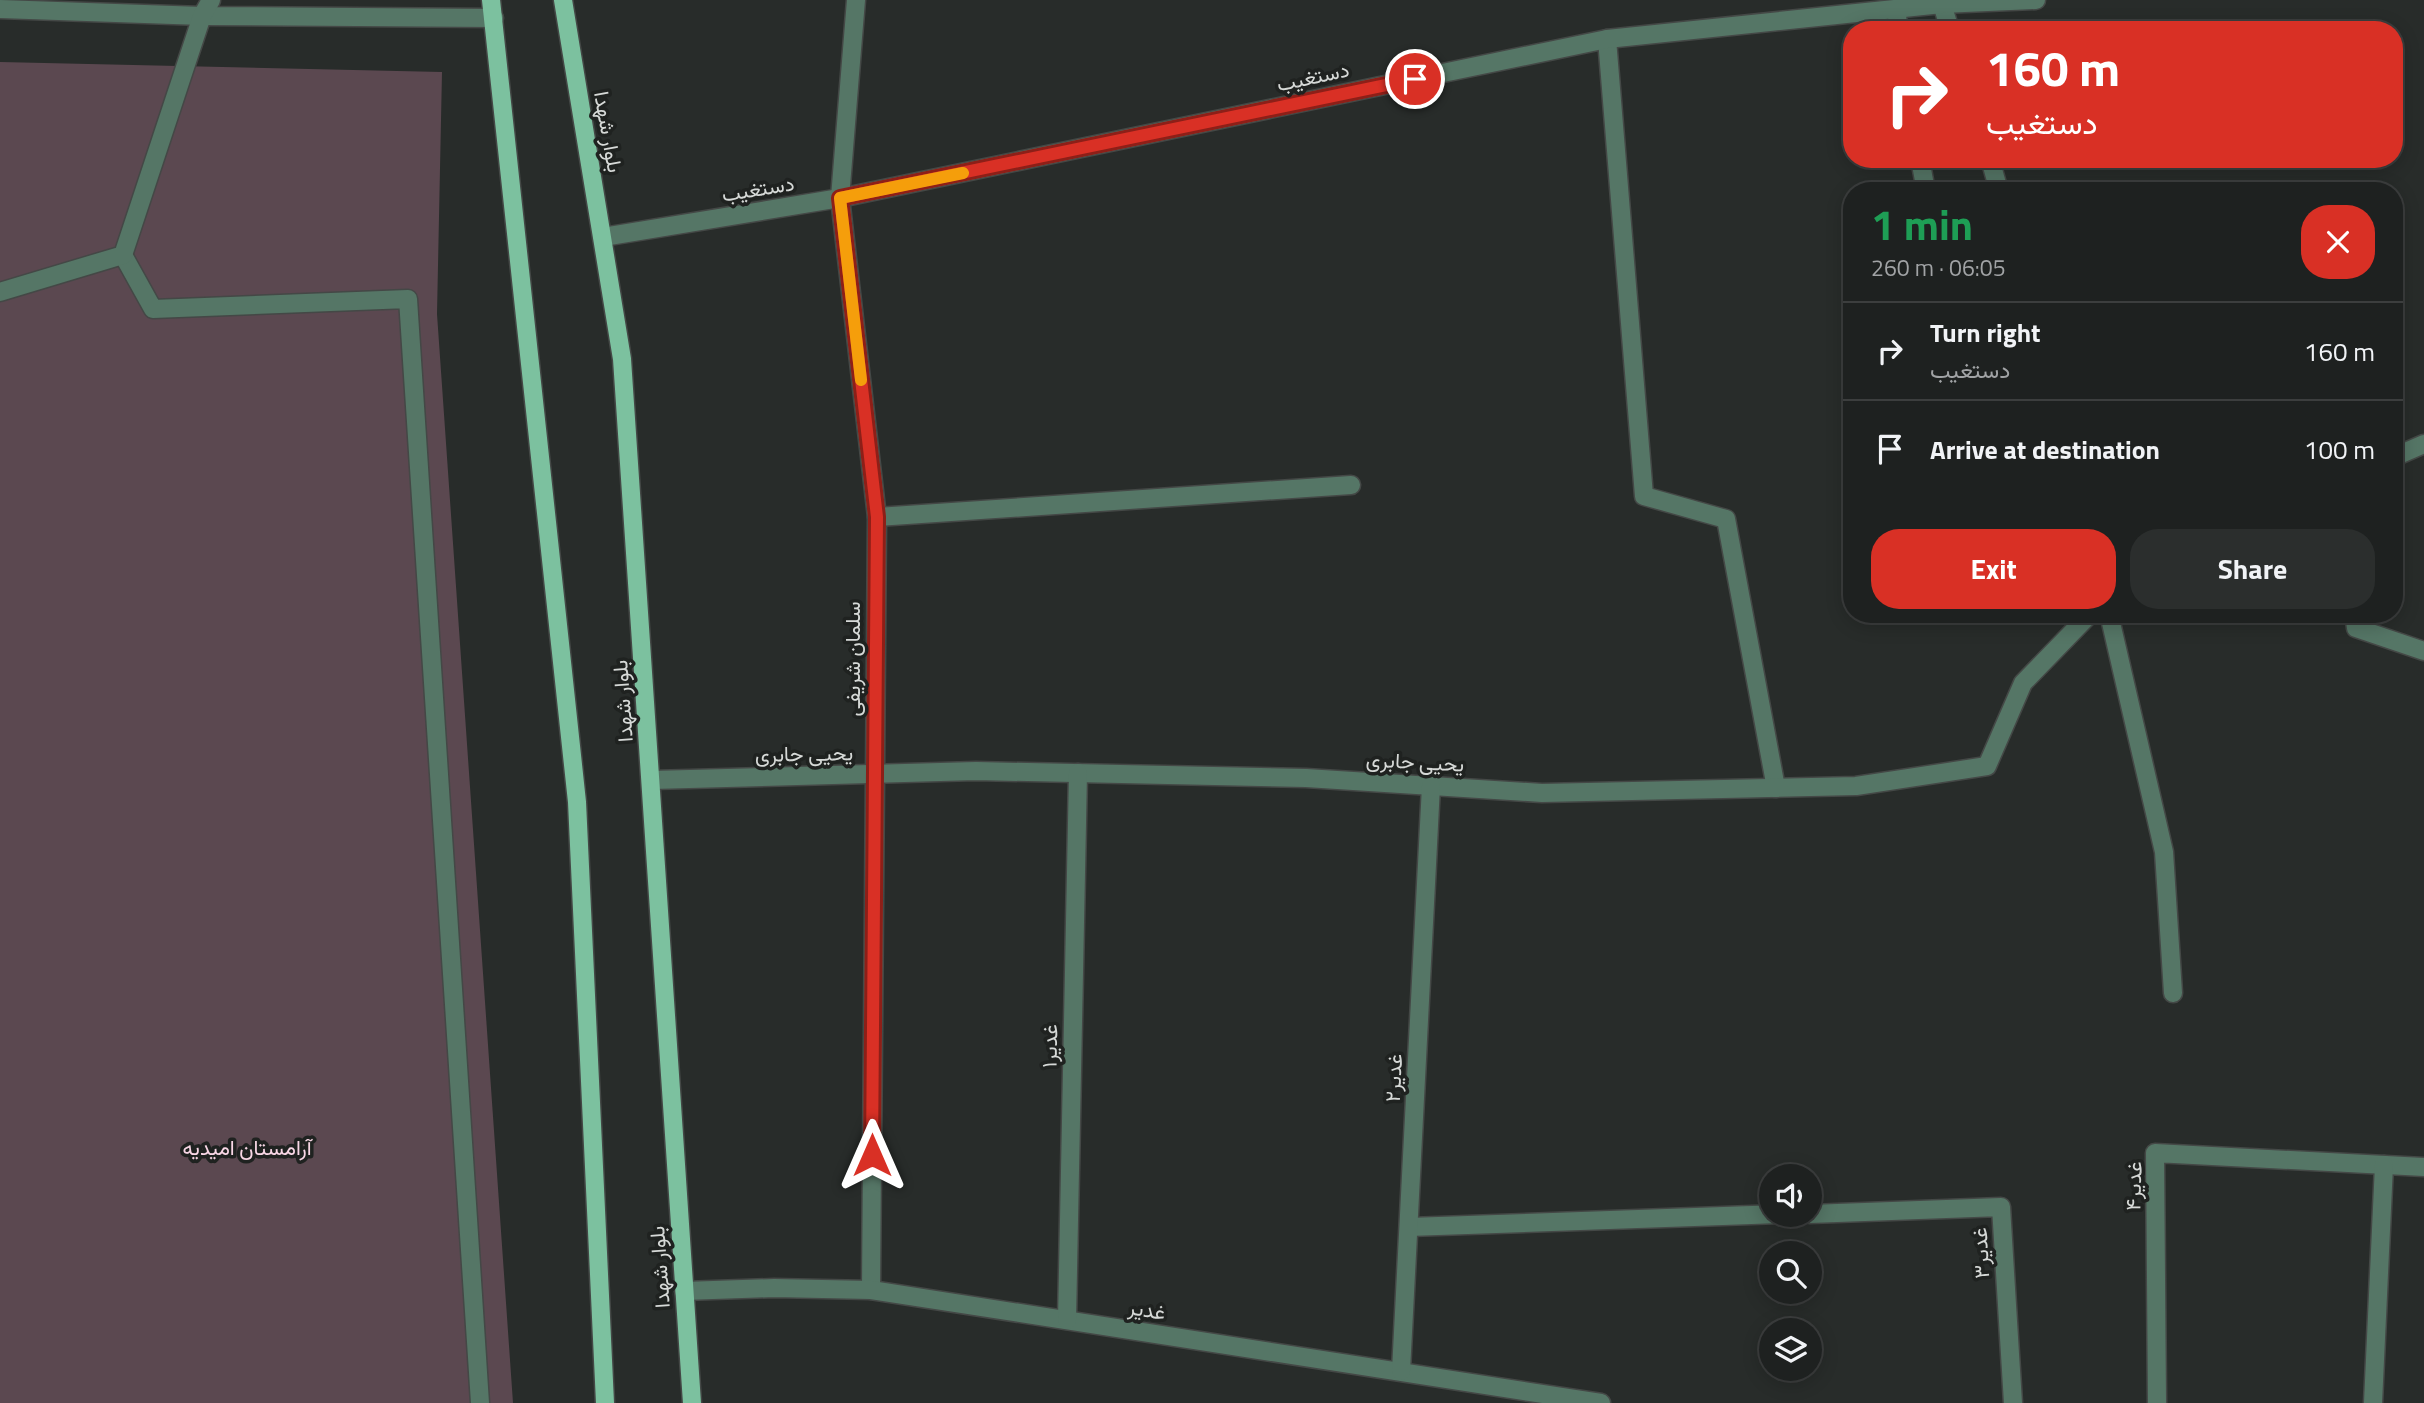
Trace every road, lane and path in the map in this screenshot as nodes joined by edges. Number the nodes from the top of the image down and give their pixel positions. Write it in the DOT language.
graph roads {
  1 [pos="491,0"];
  2 [pos="563,0"];
  3 [pos="856,0"];
  4 [pos="2036,0"];
  5 [pos="1942,4"];
  6 [pos="207,8"];
  7 [pos="0,9"];
  8 [pos="1896,9"];
  9 [pos="494,18"];
  10 [pos="1898,21"];
  11 [pos="1947,21"];
  12 [pos="1607,39"];
  13 [pos="840,198"];
  14 [pos="603,237"];
  15 [pos="123,255"];
  16 [pos="0,292"];
  17 [pos="2424,444"];
  18 [pos="2403,453"];
  19 [pos="1351,485"];
  20 [pos="877,517"];
  21 [pos="2081,623"];
  22 [pos="2111,623"];
  23 [pos="2355,623"];
  24 [pos="2424,651"];
  25 [pos="1079,773"];
  26 [pos="875,775"];
  27 [pos="652,780"];
  28 [pos="1431,786"];
  29 [pos="1776,788"];
  30 [pos="2173,993"];
  31 [pos="2384,1165"];
  32 [pos="2424,1167"];
  33 [pos="1822,1214"];
  34 [pos="1759,1215"];
  35 [pos="1409,1227"];
  36 [pos="871,1290"];
  37 [pos="684,1291"];
  38 [pos="1067,1320"];
  39 [pos="1402,1371"];
  40 [pos="480,1403"];
  41 [pos="605,1403"];
  42 [pos="692,1403"];
  43 [pos="1601,1403"];
  44 [pos="2013,1403"];
  45 [pos="2157,1403"];
  46 [pos="2373,1403"];
  1 -- 9 [label="main road"];
  2 -- 14 [label="main road, بلوار شهدا"];
  3 -- 13 [label="street, سلمان شریفی"];
  4 -- 5 [label="street, دستغیب"];
  5 -- 8 [label="street, دستغیب"];
  5 -- 11 [label="street"];
  6 -- 7 [label="street"];
  6 -- 9 [label="street"];
  6 -- 15 [label="street"];
  8 -- 10 [label="street"];
  8 -- 12 [label="street, دستغیب"];
  9 -- 41 [label="main road"];
  12 -- 13 [label="street, دستغیب"];
  12 -- 29 [label="street"];
  13 -- 14 [label="street, دستغیب"];
  13 -- 20 [label="street, سلمان شریفی"];
  14 -- 27 [label="main road, بلوار شهدا"];
  15 -- 16 [label="street"];
  15 -- 40 [label="street"];
  17 -- 18 [label="street"];
  19 -- 20 [label="street"];
  20 -- 26 [label="street, سلمان شریفی"];
  21 -- 29 [label="street, یحیی جابری"];
  22 -- 30 [label="street"];
  23 -- 24 [label="street"];
  25 -- 26 [label="street, یحیی جابری"];
  25 -- 28 [label="street, یحیی جابری"];
  25 -- 38 [label="street, غدیر۱"];
  26 -- 27 [label="street, یحیی جابری"];
  26 -- 36 [label="street, سلمان شریفی"];
  27 -- 37 [label="main road, بلوار شهدا"];
  28 -- 29 [label="street, یحیی جابری"];
  28 -- 35 [label="street, غدیر۲"];
  31 -- 32 [label="street, غدیر۴"];
  31 -- 45 [label="street, غدیر۴"];
  31 -- 46 [label="street"];
  33 -- 44 [label="street, غدیر۳"];
  34 -- 35 [label="street"];
  35 -- 39 [label="street, غدیر۲"];
  36 -- 37 [label="street, غدیر"];
  36 -- 38 [label="street, غدیر"];
  37 -- 42 [label="main road, بلوار شهدا"];
  38 -- 39 [label="street, غدیر"];
  39 -- 43 [label="street, غدیر"];
}
